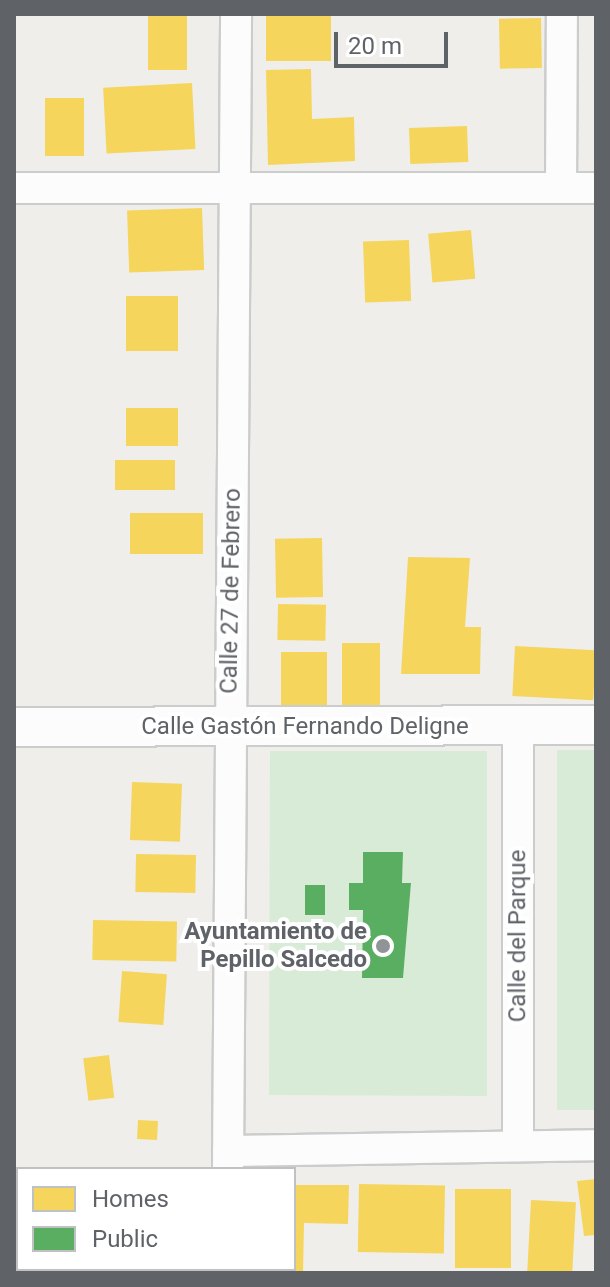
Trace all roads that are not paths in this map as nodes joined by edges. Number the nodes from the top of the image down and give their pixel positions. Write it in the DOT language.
graph roads {
  1 [pos="236,14"];
  2 [pos="562,14"];
  3 [pos="237,187"];
  4 [pos="14,188"];
  5 [pos="561,188"];
  6 [pos="596,188"];
  7 [pos="596,725"];
  8 [pos="518,726"];
  9 [pos="14,727"];
  10 [pos="229,729"];
  11 [pos="596,1145"];
  12 [pos="518,1146"];
  13 [pos="228,1160"];
  1 -- 3 [label="street, Calle 27 de Febrero"];
  2 -- 5 [label="street"];
  3 -- 4 [label="street"];
  3 -- 5 [label="street"];
  3 -- 10 [label="street, Calle 27 de Febrero"];
  5 -- 6 [label="street"];
  7 -- 8 [label="street, Calle Gastón Fernando Deligne"];
  8 -- 10 [label="street, Calle Gastón Fernando Deligne"];
  8 -- 12 [label="street, Calle del Parque"];
  9 -- 10 [label="street, Calle Gastón Fernando Deligne"];
  10 -- 13 [label="street, Calle 27 de Febrero"];
  11 -- 12 [label="street"];
  12 -- 13 [label="street"];
}
